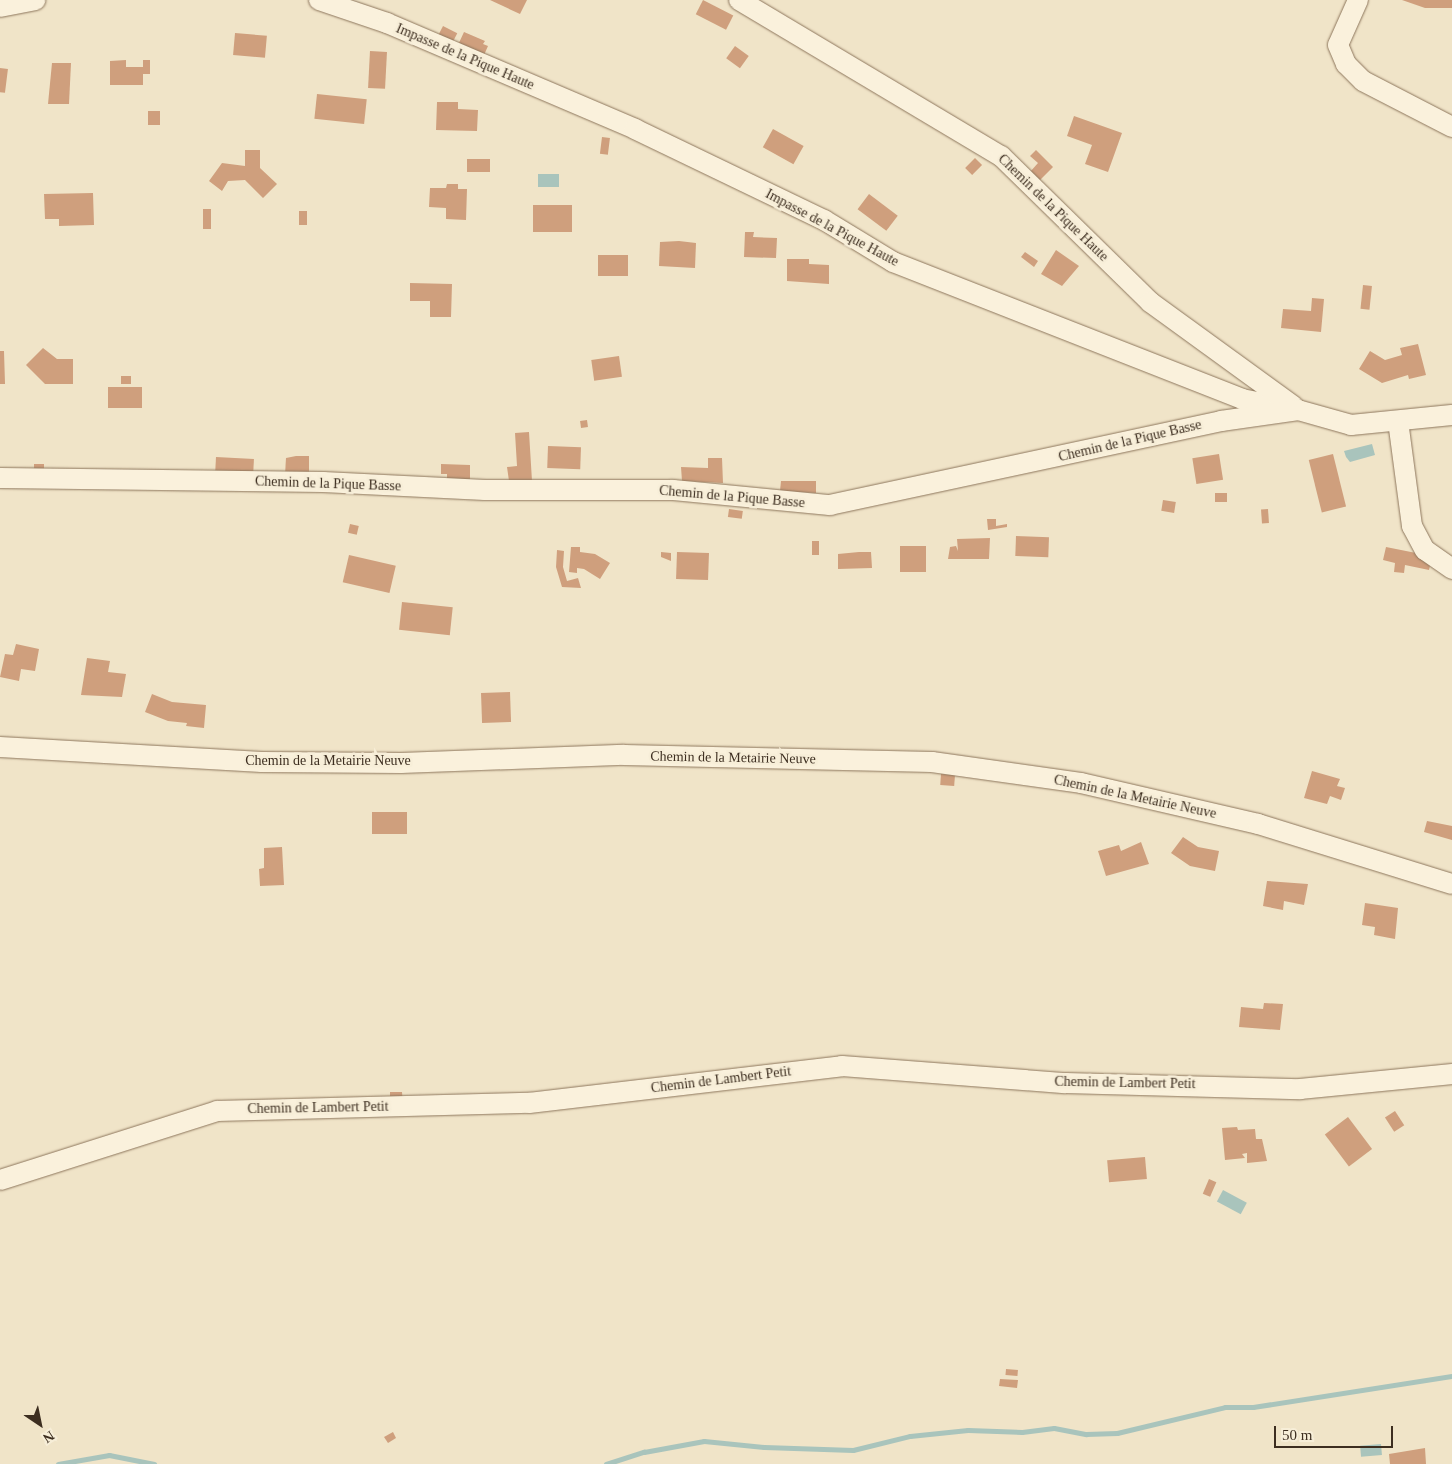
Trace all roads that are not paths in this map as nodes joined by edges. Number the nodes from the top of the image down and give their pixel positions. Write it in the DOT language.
graph roads {
  1 [pos="35,0"];
  2 [pos="319,0"];
  3 [pos="739,0"];
  4 [pos="1358,0"];
  5 [pos="0,7"];
  6 [pos="1452,127"];
  7 [pos="1298,410"];
  8 [pos="1452,416"];
  9 [pos="1398,421"];
  10 [pos="0,478"];
  11 [pos="1452,569"];
  12 [pos="0,747"];
  13 [pos="1452,884"];
  14 [pos="1452,1074"];
  15 [pos="0,1180"];
  1 -- 5 [label="street"];
  2 -- 7 [label="street, Impasse de la Pique Haute"];
  3 -- 7 [label="street, Chemin de la Pique Haute"];
  4 -- 6 [label="street"];
  7 -- 9 [label="street, Chemin de la Pique Basse"];
  7 -- 10 [label="street, Chemin de la Pique Basse"];
  8 -- 9 [label="street, Chemin de la Pique Basse"];
  9 -- 11 [label="street"];
  12 -- 13 [label="street, Chemin de la Metairie Neuve"];
  14 -- 15 [label="street, Chemin de Lambert Petit"];
}
